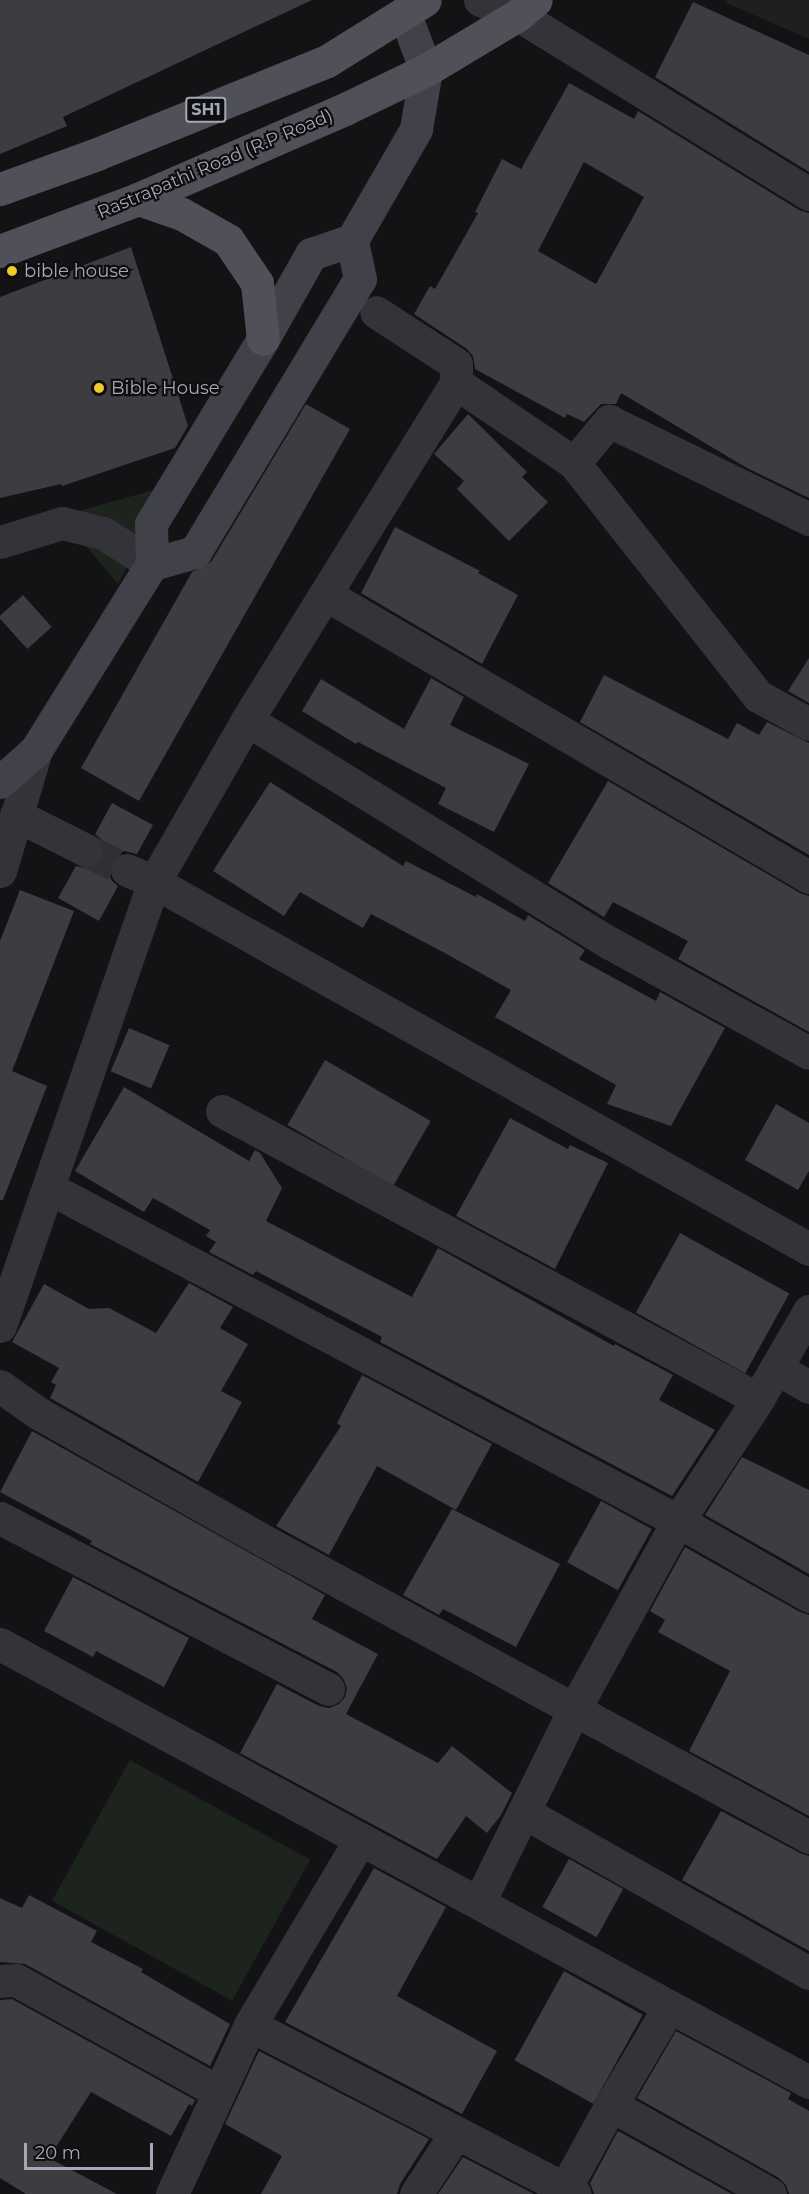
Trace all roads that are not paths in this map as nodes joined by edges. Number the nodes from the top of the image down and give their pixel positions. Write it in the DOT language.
graph roads {
  1 [pos="480,0"];
  2 [pos="415,7"];
  3 [pos="527,7"];
  4 [pos="426,70"];
  5 [pos="0,189"];
  6 [pos="809,194"];
  7 [pos="138,199"];
  8 [pos="352,240"];
  9 [pos="0,251"];
  10 [pos="376,312"];
  11 [pos="264,339"];
  12 [pos="456,383"];
  13 [pos="574,463"];
  14 [pos="809,519"];
  15 [pos="0,542"];
  16 [pos="152,564"];
  17 [pos="326,594"];
  18 [pos="248,720"];
  19 [pos="809,724"];
  20 [pos="36,750"];
  21 [pos="0,782"];
  22 [pos="16,815"];
  23 [pos="86,850"];
  24 [pos="0,870"];
  25 [pos="140,876"];
  26 [pos="809,877"];
  27 [pos="809,1053"];
  28 [pos="222,1111"];
  29 [pos="49,1188"];
  30 [pos="809,1249"];
  31 [pos="809,1311"];
  32 [pos="0,1326"];
  33 [pos="776,1368"];
  34 [pos="0,1386"];
  35 [pos="809,1388"];
  36 [pos="758,1399"];
  37 [pos="0,1518"];
  38 [pos="678,1521"];
  39 [pos="809,1596"];
  40 [pos="0,1644"];
  41 [pos="328,1689"];
  42 [pos="576,1708"];
  43 [pos="525,1813"];
  44 [pos="809,1837"];
  45 [pos="360,1840"];
  46 [pos="479,1902"];
  47 [pos="809,1973"];
  48 [pos="0,1981"];
  49 [pos="669,2007"];
  50 [pos="250,2025"];
  51 [pos="809,2082"];
  52 [pos="219,2092"];
  53 [pos="611,2105"];
  54 [pos="456,2133"];
  55 [pos="568,2192"];
  56 [pos="172,2194"];
  57 [pos="416,2194"];
  58 [pos="770,2194"];
  1 -- 3 [label="street"];
  2 -- 4 [label="main road"];
  2 -- 5 [label="main road, SH1"];
  3 -- 4 [label="main road, Rastrapathi Road (R.P Road)"];
  3 -- 6 [label="street"];
  4 -- 7 [label="main road, Rastrapathi Road (R.P Road)"];
  4 -- 8 [label="main road"];
  7 -- 9 [label="main road, Rastrapathi Road (R.P Road)"];
  7 -- 11 [label="main road"];
  8 -- 11 [label="main road"];
  8 -- 16 [label="main road"];
  10 -- 12 [label="street"];
  11 -- 16 [label="main road"];
  12 -- 13 [label="street"];
  12 -- 17 [label="street"];
  13 -- 14 [label="street"];
  13 -- 19 [label="street"];
  15 -- 16 [label="street"];
  16 -- 20 [label="main road"];
  17 -- 18 [label="street"];
  17 -- 26 [label="street"];
  18 -- 25 [label="street"];
  18 -- 27 [label="street"];
  20 -- 21 [label="main road"];
  20 -- 22 [label="street"];
  22 -- 23 [label="street"];
  22 -- 24 [label="street"];
  25 -- 29 [label="street"];
  25 -- 30 [label="street"];
  28 -- 36 [label="street"];
  29 -- 32 [label="street"];
  29 -- 38 [label="street"];
  31 -- 33 [label="street"];
  33 -- 35 [label="street"];
  33 -- 36 [label="street"];
  34 -- 42 [label="street"];
  36 -- 38 [label="street"];
  37 -- 41 [label="street"];
  38 -- 39 [label="street"];
  38 -- 42 [label="street"];
  40 -- 45 [label="street"];
  42 -- 43 [label="street"];
  42 -- 44 [label="street"];
  43 -- 46 [label="street"];
  43 -- 47 [label="street"];
  45 -- 46 [label="street"];
  45 -- 50 [label="street"];
  46 -- 49 [label="street"];
  48 -- 52 [label="street"];
  49 -- 51 [label="street"];
  49 -- 53 [label="street"];
  50 -- 52 [label="street"];
  50 -- 54 [label="street"];
  52 -- 56 [label="street"];
  53 -- 55 [label="street"];
  53 -- 58 [label="street"];
  54 -- 55 [label="street"];
  54 -- 57 [label="street"];
}
